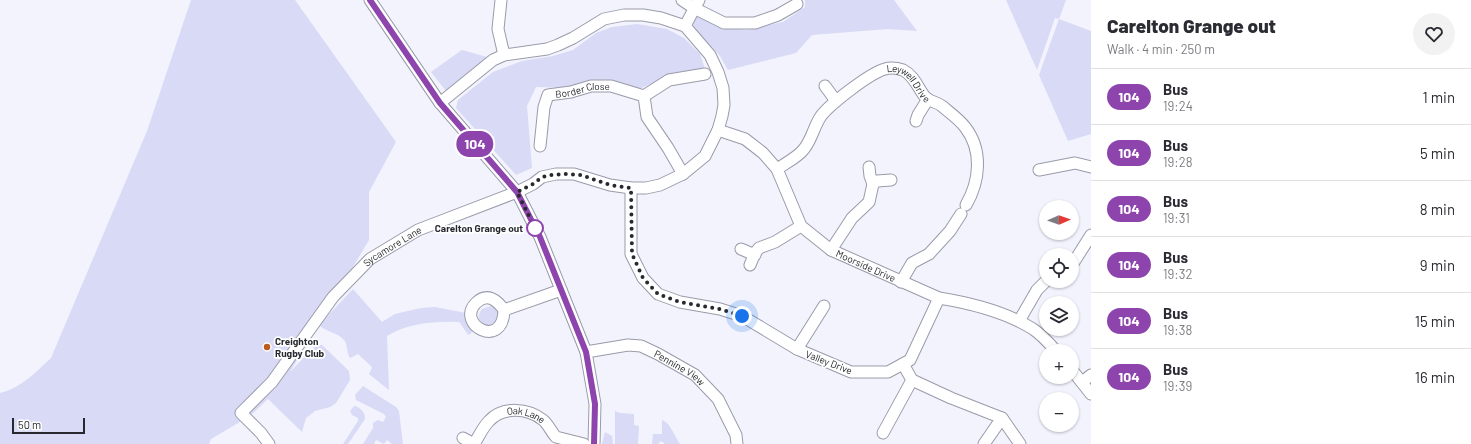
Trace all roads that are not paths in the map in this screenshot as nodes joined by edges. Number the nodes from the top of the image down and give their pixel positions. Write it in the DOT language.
graph roads {
  1 [pos="370,0"];
  2 [pos="501,0"];
  3 [pos="682,0"];
  4 [pos="697,4"];
  5 [pos="797,4"];
  6 [pos="684,26"];
  7 [pos="504,56"];
  8 [pos="706,74"];
  9 [pos="825,86"];
  10 [pos="644,96"];
  11 [pos="928,99"];
  12 [pos="836,101"];
  13 [pos="440,103"];
  14 [pos="916,121"];
  15 [pos="718,130"];
  16 [pos="540,146"];
  17 [pos="869,167"];
  18 [pos="1091,167"];
  19 [pos="777,169"];
  20 [pos="1039,170"];
  21 [pos="683,174"];
  22 [pos="891,180"];
  23 [pos="873,184"];
  24 [pos="631,188"];
  25 [pos="517,192"];
  26 [pos="801,226"];
  27 [pos="1091,235"];
  28 [pos="741,249"];
  29 [pos="831,250"];
  30 [pos="1079,254"];
  31 [pos="901,282"];
  32 [pos="1039,288"];
  33 [pos="561,290"];
  34 [pos="939,298"];
  35 [pos="824,306"];
  36 [pos="504,310"];
  37 [pos="1019,321"];
  38 [pos="1049,344"];
  39 [pos="797,349"];
  40 [pos="586,352"];
  41 [pos="903,364"];
  42 [pos="1087,378"];
  43 [pos="912,380"];
  44 [pos="1091,394"];
  45 [pos="1002,418"];
  46 [pos="884,433"];
  47 [pos="463,438"];
  48 [pos="552,441"];
  49 [pos="269,444"];
  50 [pos="474,444"];
  51 [pos="584,444"];
  52 [pos="594,444"];
  53 [pos="737,444"];
  54 [pos="984,444"];
  55 [pos="1020,444"];
  1 -- 13 [label="street"];
  2 -- 7 [label="street"];
  3 -- 4 [label="street"];
  4 -- 5 [label="street"];
  4 -- 6 [label="street"];
  6 -- 7 [label="street"];
  6 -- 15 [label="street, Sycamore Lane"];
  7 -- 13 [label="street"];
  8 -- 10 [label="street"];
  9 -- 12 [label="street"];
  10 -- 16 [label="street, Border Close"];
  10 -- 21 [label="street"];
  11 -- 12 [label="street, Leywell Drive"];
  11 -- 14 [label="street"];
  11 -- 31 [label="street, Leywell Drive"];
  12 -- 19 [label="street, Leywell Drive"];
  13 -- 25 [label="street"];
  15 -- 19 [label="street, Moorside Drive"];
  15 -- 21 [label="street, Sycamore Lane"];
  17 -- 23 [label="street"];
  18 -- 20 [label="street"];
  19 -- 26 [label="street, Moorside Drive"];
  21 -- 24 [label="street, Sycamore Lane"];
  22 -- 23 [label="street"];
  23 -- 29 [label="street"];
  24 -- 25 [label="street, Sycamore Lane"];
  24 -- 39 [label="street, Valley Drive"];
  25 -- 33 [label="street"];
  25 -- 49 [label="street, Sycamore Lane"];
  26 -- 28 [label="street"];
  26 -- 29 [label="street, Moorside Drive"];
  27 -- 30 [label="street"];
  29 -- 31 [label="street, Moorside Drive"];
  31 -- 34 [label="street, Moorside Drive"];
  32 -- 37 [label="street"];
  33 -- 36 [label="street"];
  33 -- 40 [label="street"];
  34 -- 37 [label="street, Moorside Drive"];
  34 -- 41 [label="street, Valley Drive"];
  35 -- 39 [label="street, Valley Drive"];
  37 -- 38 [label="street, Moorside Drive"];
  39 -- 41 [label="street, Valley Drive"];
  40 -- 52 [label="street"];
  40 -- 53 [label="street, Pennine View"];
  41 -- 43 [label="street"];
  42 -- 44 [label="street"];
  43 -- 45 [label="street"];
  43 -- 46 [label="street"];
  45 -- 54 [label="street"];
  45 -- 55 [label="street"];
  47 -- 50 [label="street"];
  48 -- 50 [label="street, Oak Lane"];
  48 -- 51 [label="street, Oak Lane"];
}
